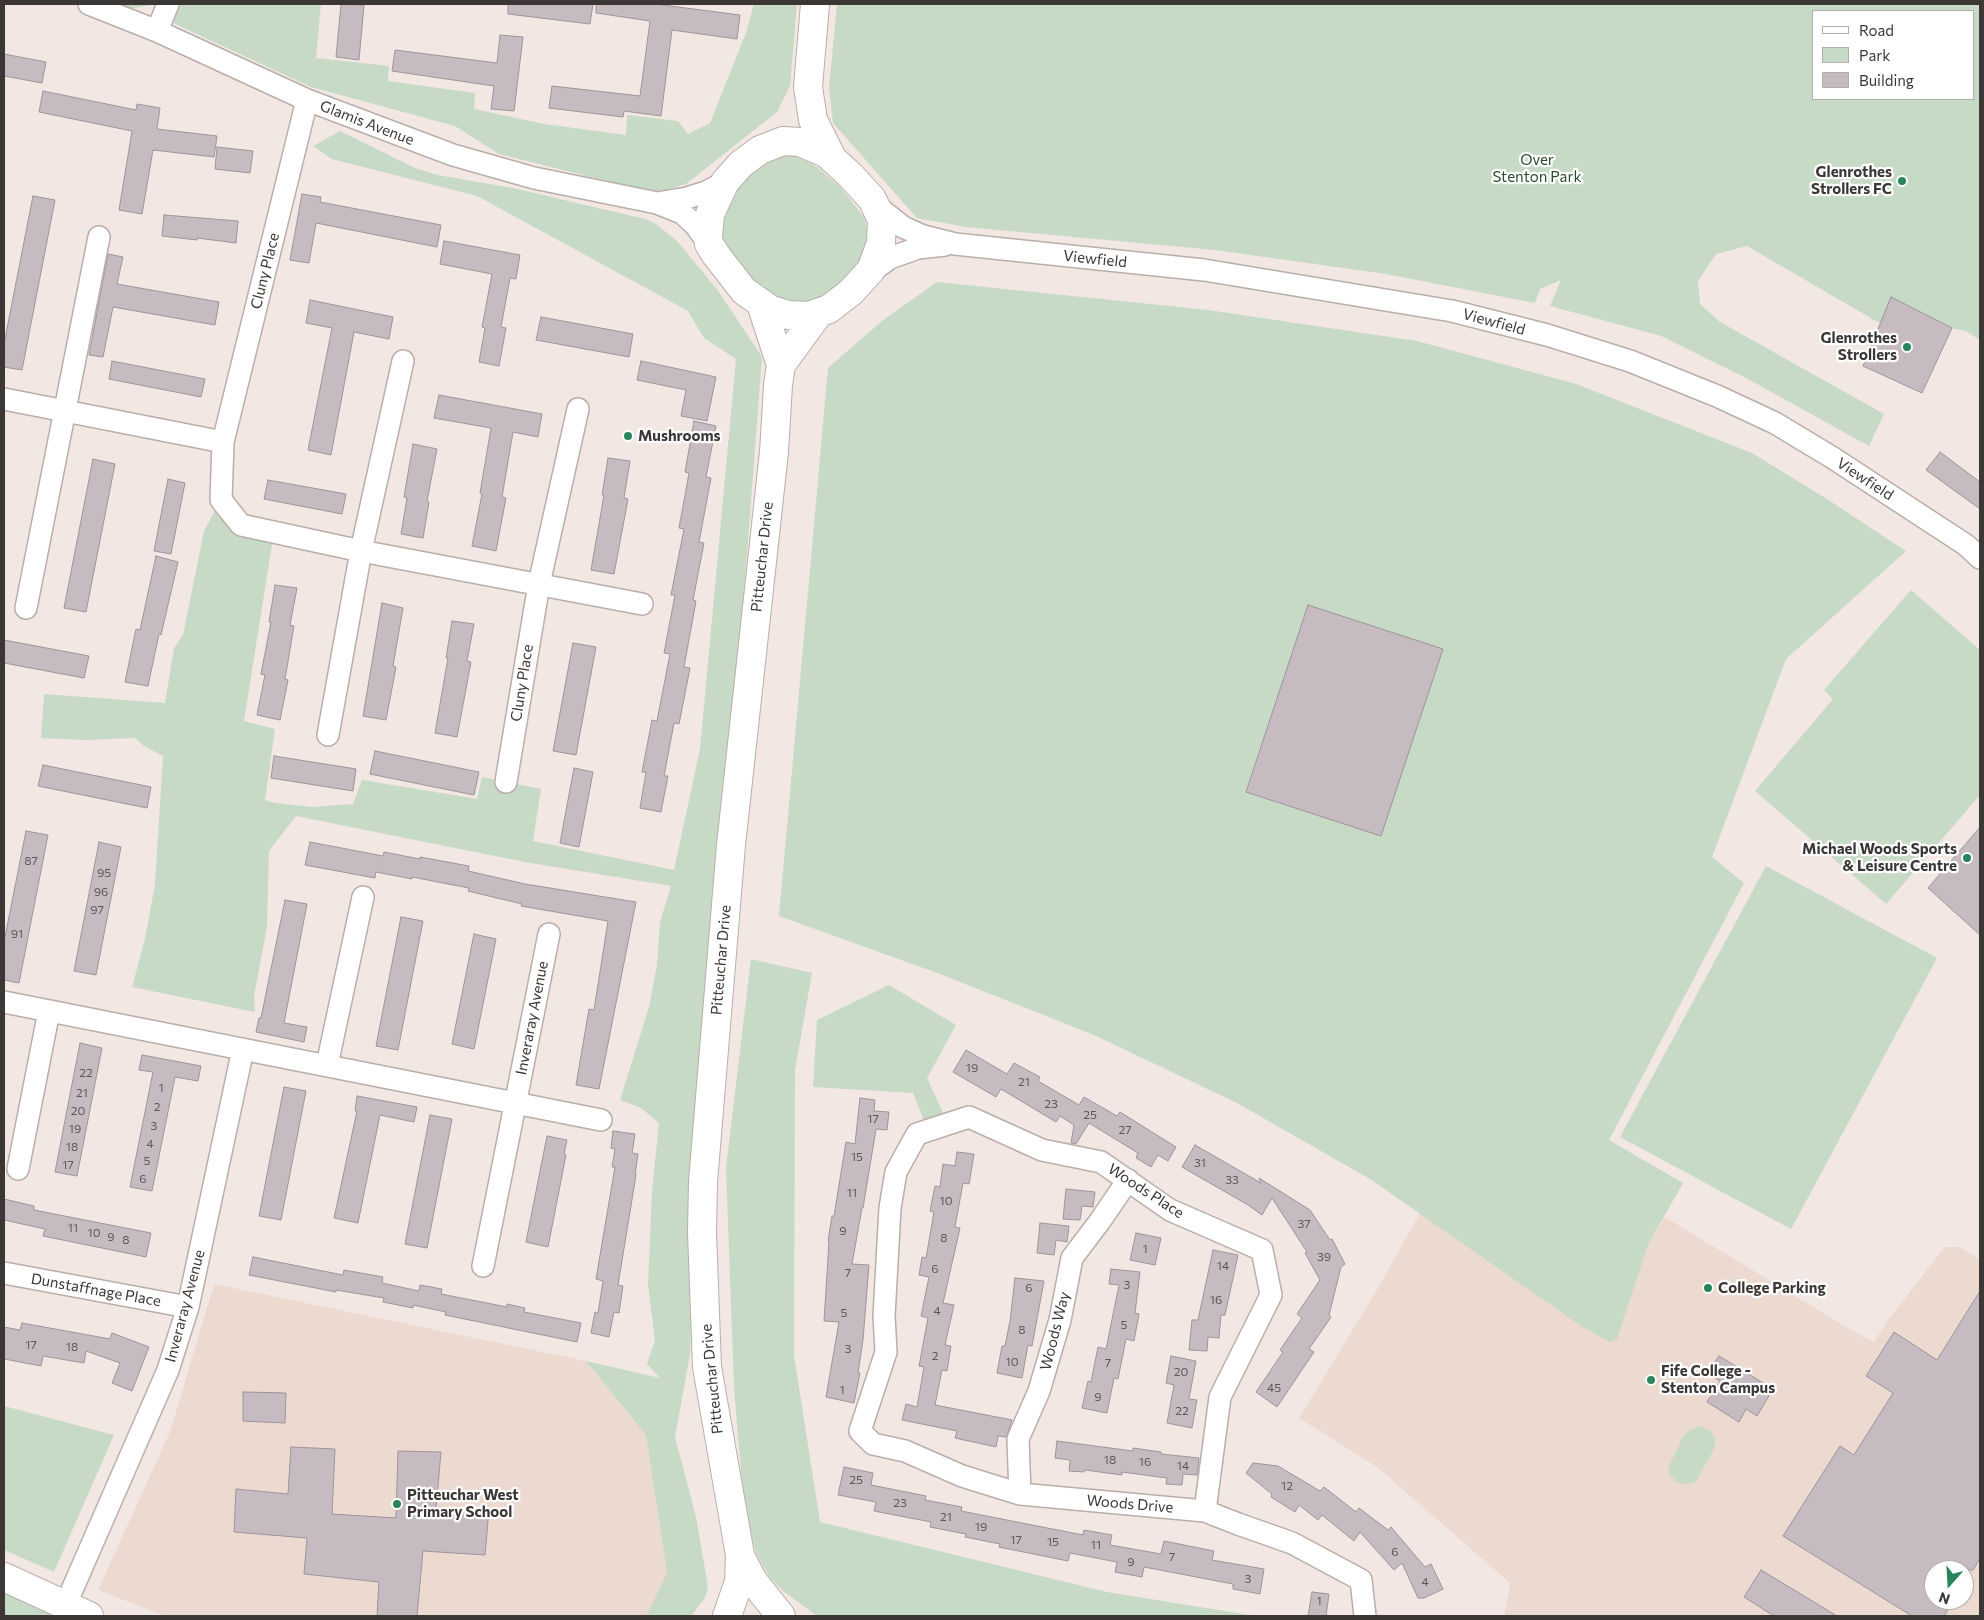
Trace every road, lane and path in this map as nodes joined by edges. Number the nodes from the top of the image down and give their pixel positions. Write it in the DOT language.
graph roads {
  1 [pos="89,4"];
  2 [pos="168,4"];
  3 [pos="815,4"];
  4 [pos="157,31"];
  5 [pos="808,87"];
  6 [pos="307,100"];
  7 [pos="766,148"];
  8 [pos="832,158"];
  9 [pos="725,182"];
  10 [pos="657,203"];
  11 [pos="874,204"];
  12 [pos="99,237"];
  13 [pos="709,244"];
  14 [pos="955,244"];
  15 [pos="867,274"];
  16 [pos="762,304"];
  17 [pos="819,312"];
  18 [pos="403,361"];
  19 [pos="781,365"];
  20 [pos="4,399"];
  21 [pos="578,408"];
  22 [pos="64,411"];
  23 [pos="223,442"];
  24 [pos="362,551"];
  25 [pos="1980,558"];
  26 [pos="539,584"];
  27 [pos="642,604"];
  28 [pos="26,608"];
  29 [pos="328,735"];
  30 [pos="506,782"];
  31 [pos="363,897"];
  32 [pos="549,934"];
  33 [pos="4,1002"];
  34 [pos="49,1011"];
  35 [pos="243,1049"];
  36 [pos="327,1065"];
  37 [pos="515,1102"];
  38 [pos="601,1120"];
  39 [pos="18,1169"];
  40 [pos="1128,1180"];
  41 [pos="483,1266"];
  42 [pos="4,1273"];
  43 [pos="188,1307"];
  44 [pos="860,1431"];
  45 [pos="1020,1494"];
  46 [pos="1205,1510"];
  47 [pos="740,1555"];
  48 [pos="4,1577"];
  49 [pos="77,1611"];
  50 [pos="727,1616"];
  51 [pos="781,1616"];
  52 [pos="1365,1616"];
  1 -- 4 [label="street, Glamis Avenue"];
  2 -- 4 [label="street"];
  3 -- 5 [label="street"];
  4 -- 6 [label="street, Glamis Avenue"];
  5 -- 7 [label="street"];
  5 -- 8 [label="street"];
  6 -- 10 [label="street, Glamis Avenue"];
  6 -- 23 [label="street, Cluny Place"];
  7 -- 8 [label="street"];
  7 -- 9 [label="street"];
  8 -- 11 [label="street"];
  9 -- 10 [label="street, Glamis Avenue"];
  9 -- 13 [label="street"];
  10 -- 13 [label="street, Glamis Avenue"];
  11 -- 14 [label="street, Viewfield"];
  11 -- 15 [label="street"];
  12 -- 22 [label="street"];
  13 -- 16 [label="street"];
  14 -- 15 [label="street, Viewfield"];
  14 -- 25 [label="street, Viewfield"];
  15 -- 17 [label="street"];
  16 -- 17 [label="street"];
  16 -- 19 [label="street, Pitteuchar Drive"];
  17 -- 19 [label="street"];
  18 -- 24 [label="street"];
  19 -- 47 [label="street, Pitteuchar Drive"];
  20 -- 22 [label="street"];
  21 -- 26 [label="street, Cluny Place"];
  22 -- 23 [label="street"];
  22 -- 28 [label="street"];
  23 -- 24 [label="street, Cluny Place"];
  24 -- 26 [label="street, Cluny Place"];
  24 -- 29 [label="street"];
  26 -- 27 [label="street, Cluny Place"];
  26 -- 30 [label="street, Cluny Place"];
  31 -- 36 [label="street"];
  32 -- 37 [label="street, Inveraray Avenue"];
  33 -- 34 [label="street"];
  34 -- 35 [label="street"];
  34 -- 39 [label="street"];
  35 -- 36 [label="street"];
  35 -- 43 [label="street, Inveraray Avenue"];
  36 -- 37 [label="street"];
  37 -- 38 [label="street"];
  37 -- 41 [label="street, Inveraray Avenue"];
  40 -- 44 [label="street, Woods Place"];
  40 -- 45 [label="street, Woods Way"];
  40 -- 46 [label="street, Woods Place"];
  42 -- 43 [label="street, Dunstaffnage Place"];
  43 -- 49 [label="street, Inveraray Avenue"];
  44 -- 45 [label="street, Woods Drive"];
  45 -- 46 [label="street, Woods Drive"];
  46 -- 52 [label="street, Woods Drive"];
  47 -- 50 [label="street, Pitteuchar Drive"];
  47 -- 51 [label="street, Pitteuchar Drive"];
  48 -- 49 [label="street"];
}
